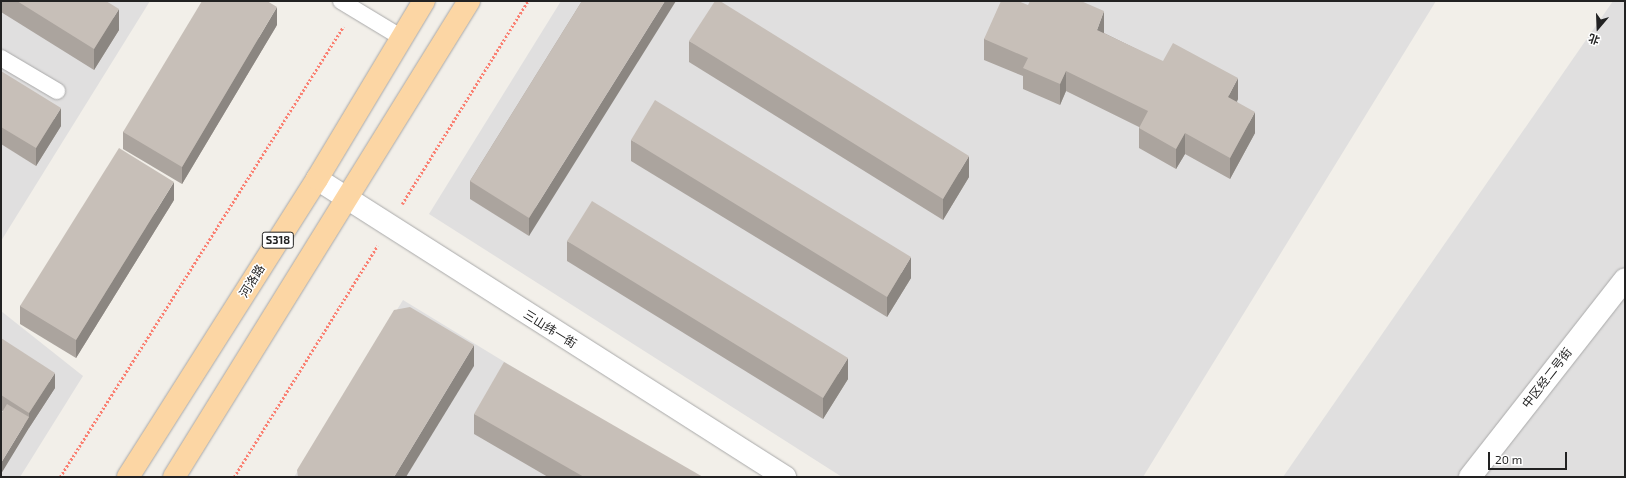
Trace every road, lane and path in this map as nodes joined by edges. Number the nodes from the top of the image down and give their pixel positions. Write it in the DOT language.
graph roads {
  1 [pos="424,1"];
  2 [pos="469,1"];
  3 [pos="348,5"];
  4 [pos="402,38"];
  5 [pos="1,58"];
  6 [pos="57,91"];
  7 [pos="316,179"];
  8 [pos="347,200"];
  9 [pos="1625,279"];
  10 [pos="60,477"];
  11 [pos="128,477"];
  12 [pos="174,477"];
  13 [pos="785,477"];
  14 [pos="1470,477"];
  1 -- 4 [label="main road, 河洛路 / S318"];
  2 -- 8 [label="main road"];
  3 -- 4 [label="lane"];
  3 -- 10 [label="path"];
  4 -- 7 [label="main road, 河洛路 / S318"];
  5 -- 6 [label="lane"];
  7 -- 8 [label="street, 三山纬一街"];
  7 -- 11 [label="main road, 河洛路 / S318"];
  8 -- 12 [label="main road"];
  8 -- 13 [label="street, 三山纬一街"];
  9 -- 14 [label="street, 中区经二号街"];
}
